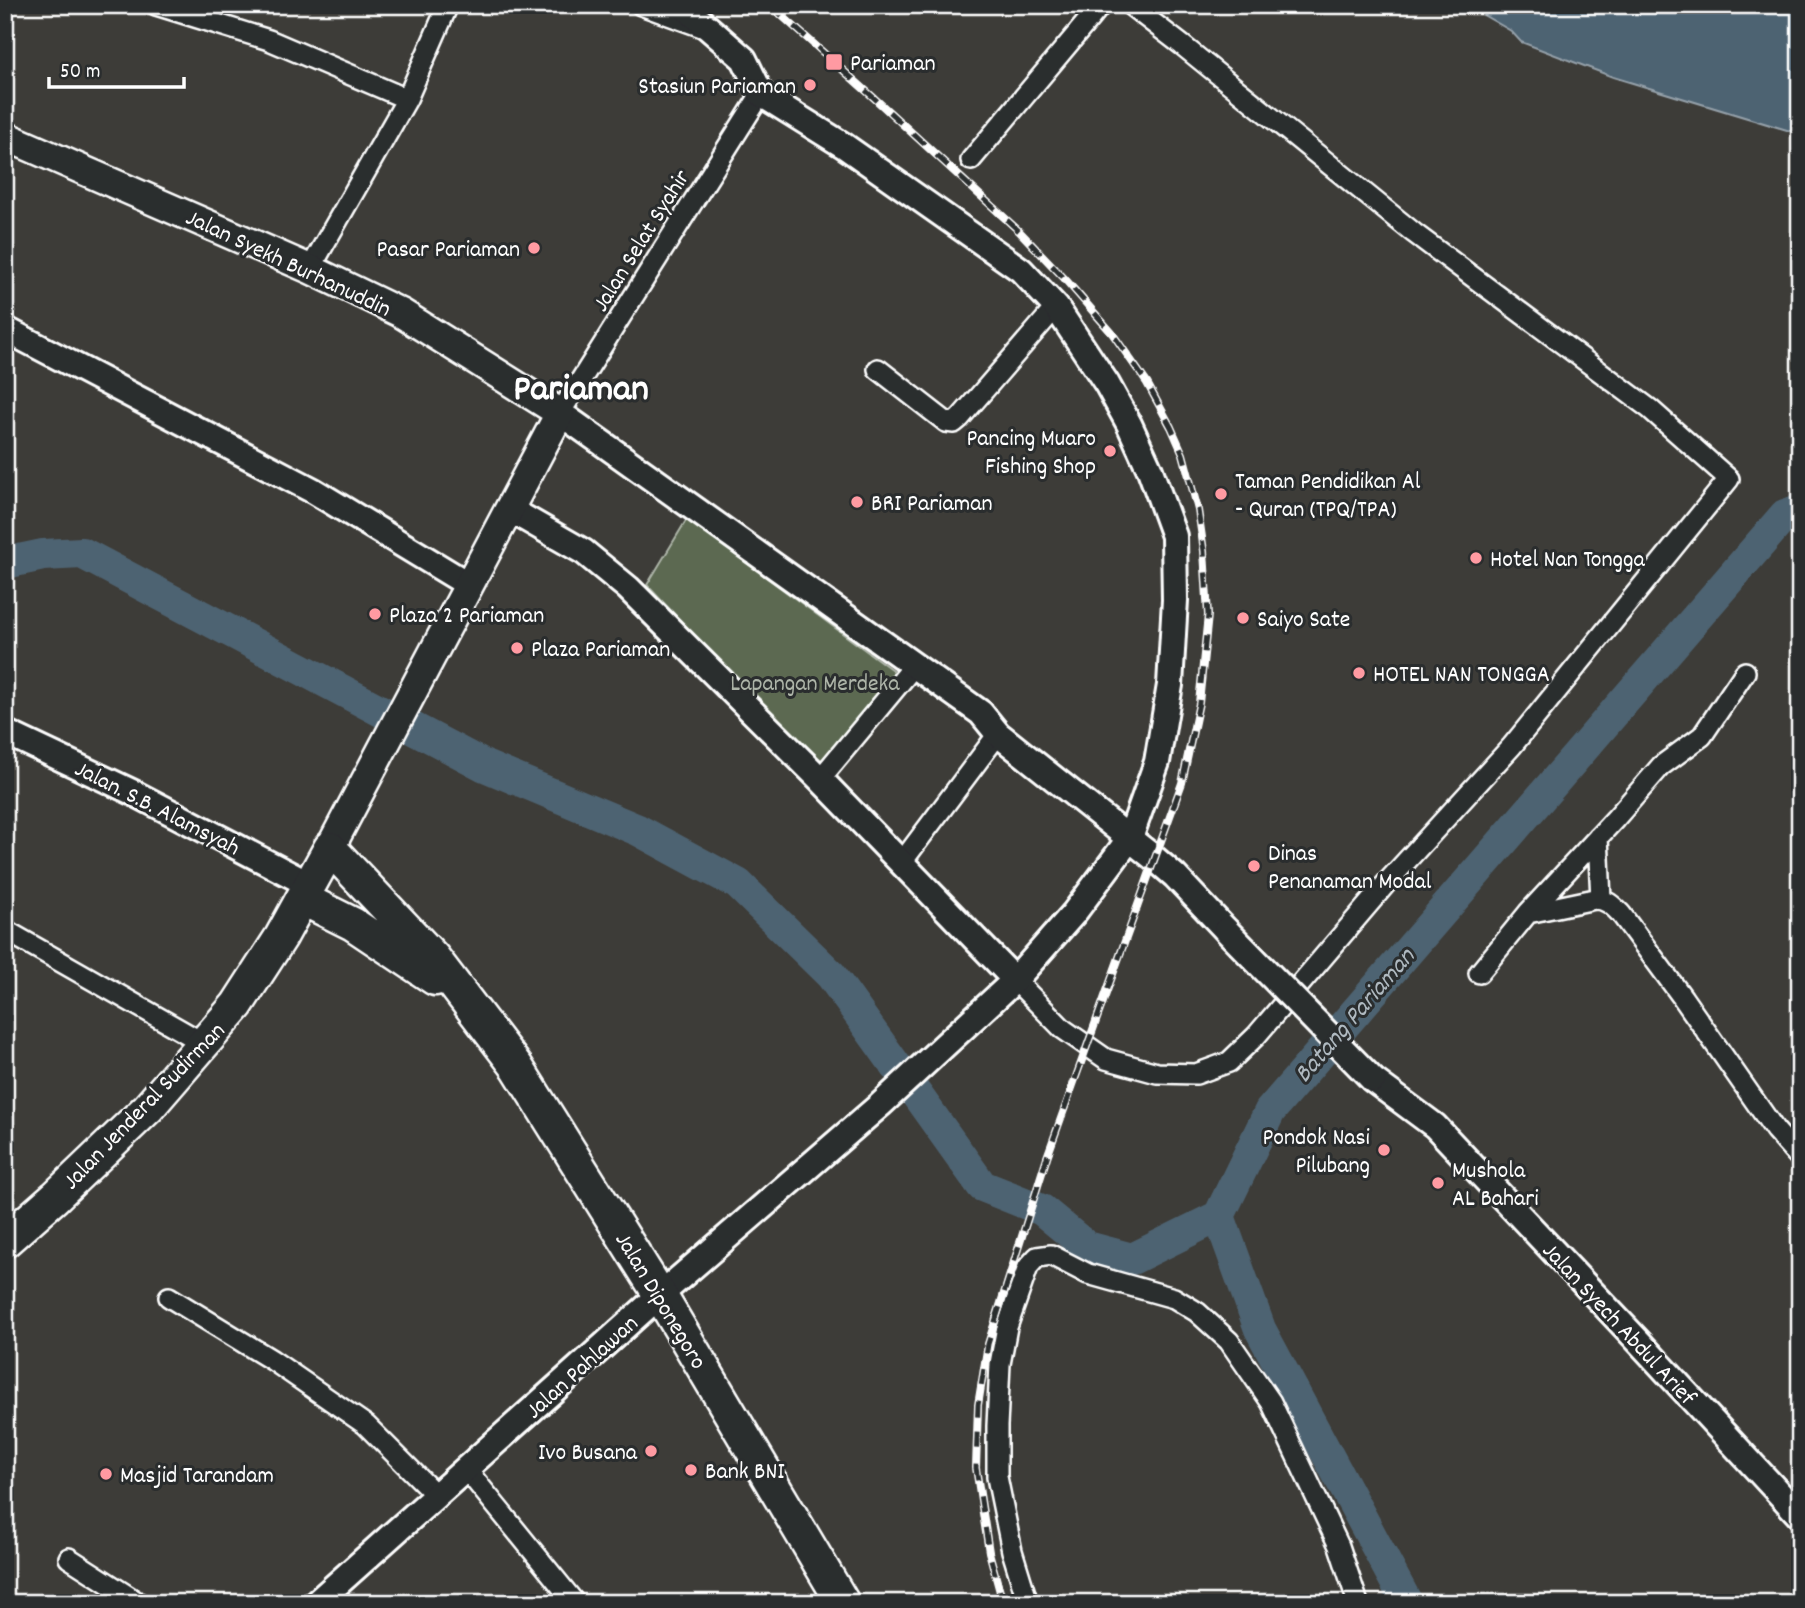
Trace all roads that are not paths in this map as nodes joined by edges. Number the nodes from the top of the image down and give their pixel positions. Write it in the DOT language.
graph roads {
  1 [pos="156,5"];
  2 [pos="448,5"];
  3 [pos="642,5"];
  4 [pos="682,5"];
  5 [pos="1101,5"];
  6 [pos="1130,5"];
  7 [pos="710,30"];
  8 [pos="761,94"];
  9 [pos="407,99"];
  10 [pos="5,136"];
  11 [pos="971,160"];
  12 [pos="310,269"];
  13 [pos="1056,307"];
  14 [pos="5,329"];
  15 [pos="878,369"];
  16 [pos="561,413"];
  17 [pos="509,509"];
  18 [pos="470,585"];
  19 [pos="914,666"];
  20 [pos="1745,672"];
  21 [pos="5,732"];
  22 [pos="998,734"];
  23 [pos="820,779"];
  24 [pos="1130,838"];
  25 [pos="1598,838"];
  26 [pos="330,848"];
  27 [pos="902,862"];
  28 [pos="307,892"];
  29 [pos="1601,899"];
  30 [pos="1528,913"];
  31 [pos="5,930"];
  32 [pos="1479,973"];
  33 [pos="1016,980"];
  34 [pos="470,1005"];
  35 [pos="205,1044"];
  36 [pos="1800,1158"];
  37 [pos="5,1241"];
  38 [pos="660,1295"];
  39 [pos="169,1297"];
  40 [pos="466,1469"];
  41 [pos="437,1496"];
  42 [pos="1800,1516"];
  43 [pos="69,1558"];
  44 [pos="139,1603"];
  45 [pos="316,1603"];
  46 [pos="575,1603"];
  47 [pos="843,1603"];
  48 [pos="1028,1603"];
  49 [pos="1358,1603"];
  1 -- 9 [label="street"];
  2 -- 9 [label="street"];
  3 -- 7 [label="street"];
  4 -- 7 [label="street"];
  5 -- 11 [label="street"];
  6 -- 33 [label="street"];
  7 -- 8 [label="street"];
  8 -- 13 [label="street, Jalan Pahlawan"];
  8 -- 16 [label="street, Jalan Selat Syahir"];
  9 -- 12 [label="street"];
  10 -- 12 [label="main road, Jalan Syekh Burhanuddin"];
  12 -- 16 [label="main road, Jalan Syekh Burhanuddin"];
  13 -- 15 [label="street"];
  13 -- 24 [label="street, Jalan Pahlawan"];
  14 -- 18 [label="street"];
  16 -- 17 [label="main road"];
  16 -- 19 [label="street, Jalan Syech Abdul Arief"];
  17 -- 18 [label="main road"];
  17 -- 23 [label="street"];
  18 -- 26 [label="main road"];
  19 -- 22 [label="street, Jalan Syech Abdul Arief"];
  19 -- 23 [label="street"];
  20 -- 25 [label="street"];
  21 -- 28 [label="street, Jalan. S.B. Alamsyah"];
  22 -- 24 [label="street, Jalan Syech Abdul Arief"];
  22 -- 27 [label="street"];
  23 -- 27 [label="street"];
  24 -- 33 [label="street, Jalan Pahlawan"];
  24 -- 42 [label="street, Jalan Syech Abdul Arief, bridge"];
  25 -- 29 [label="street"];
  25 -- 30 [label="street"];
  26 -- 28 [label="main road, Jalan Jenderal Sudirman"];
  26 -- 34 [label="main road, Jalan Diponegoro"];
  27 -- 33 [label="street"];
  28 -- 34 [label="main road, Jalan Diponegoro"];
  28 -- 35 [label="main road, Jalan Jenderal Sudirman"];
  29 -- 30 [label="street"];
  29 -- 36 [label="street"];
  30 -- 32 [label="street"];
  31 -- 35 [label="street"];
  33 -- 38 [label="street, Jalan Pahlawan"];
  34 -- 38 [label="main road, Jalan Diponegoro"];
  35 -- 37 [label="main road, Jalan Jenderal Sudirman"];
  38 -- 40 [label="street, Jalan Pahlawan"];
  38 -- 47 [label="main road, Jalan Diponegoro"];
  39 -- 41 [label="street"];
  40 -- 41 [label="street, Jalan Pahlawan"];
  40 -- 46 [label="street"];
  41 -- 45 [label="street, Jalan Pahlawan"];
  43 -- 44 [label="street"];
  48 -- 49 [label="street"];
}
